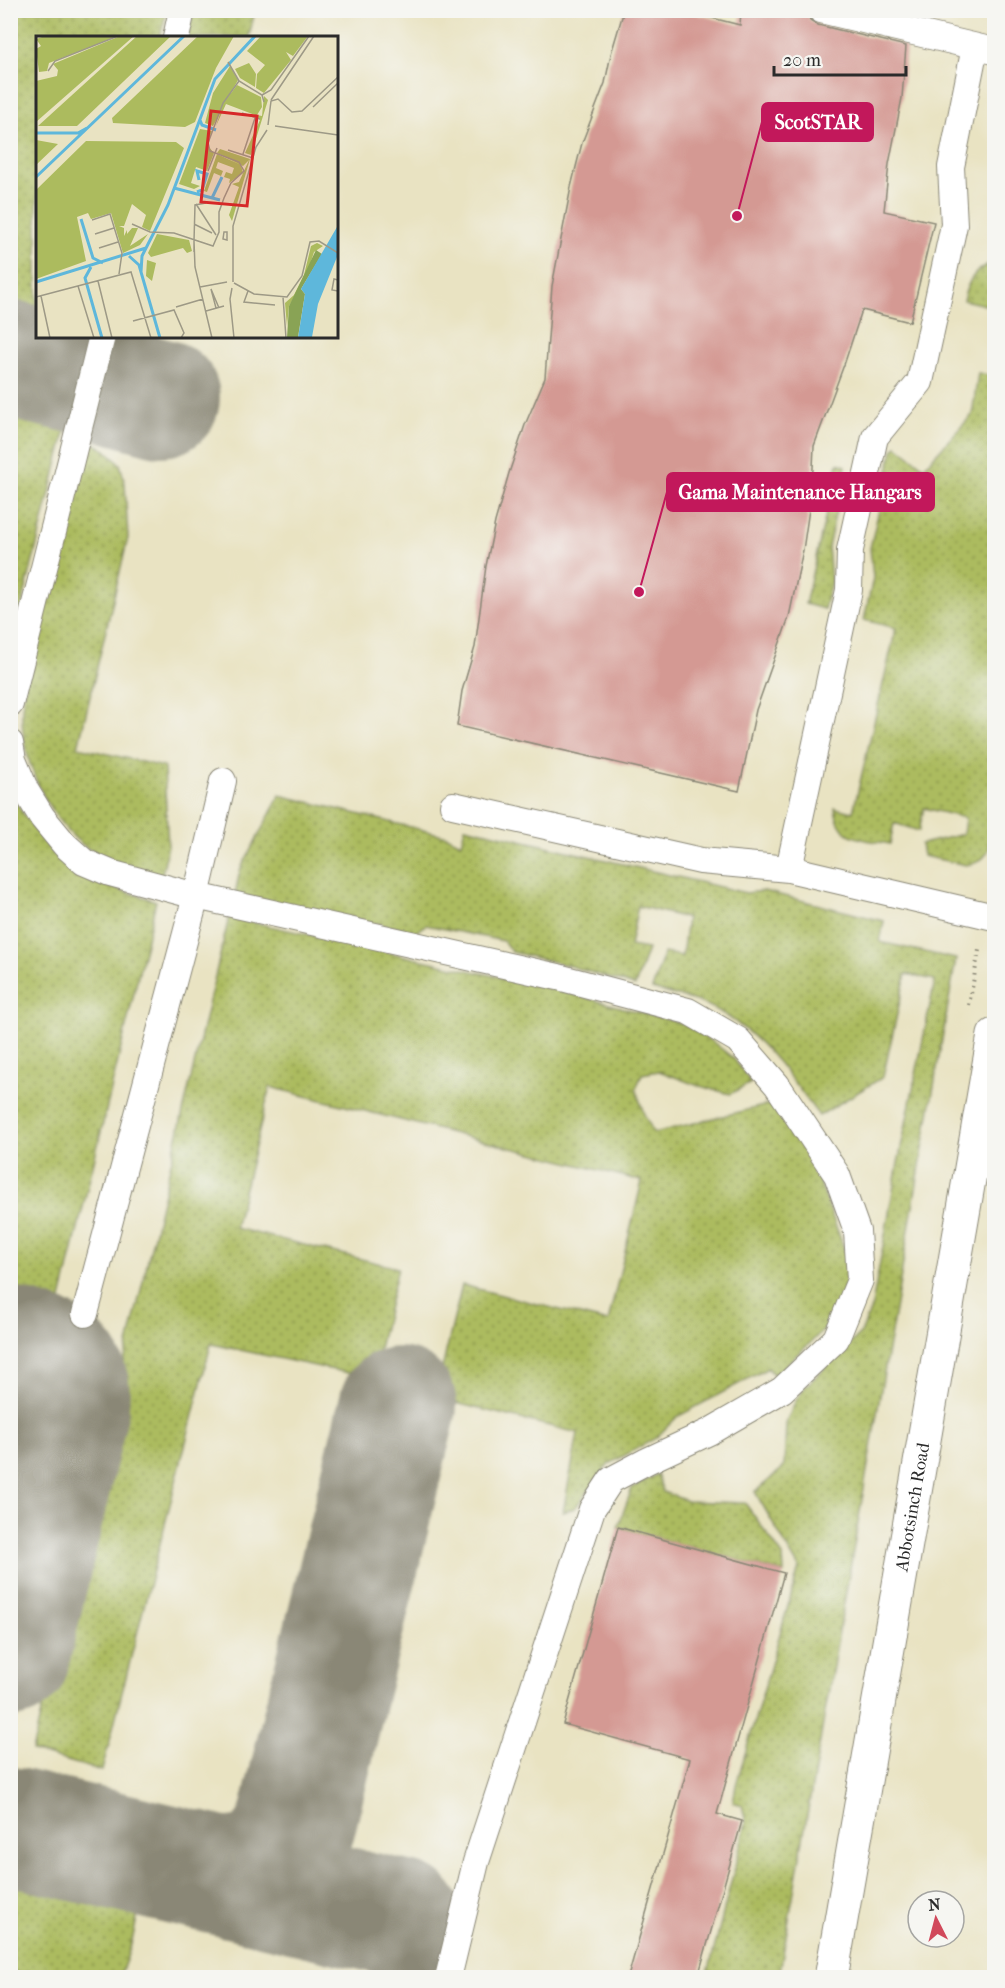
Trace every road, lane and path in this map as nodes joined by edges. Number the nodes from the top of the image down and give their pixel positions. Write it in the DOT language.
graph roads {
  1 [pos="182,10"];
  2 [pos="821,10"];
  3 [pos="176,36"];
  4 [pos="985,49"];
  5 [pos="102,338"];
  6 [pos="10,704"];
  7 [pos="10,743"];
  8 [pos="223,781"];
  9 [pos="453,805"];
  10 [pos="789,869"];
  11 [pos="196,896"];
  12 [pos="994,917"];
  13 [pos="994,1035"];
  14 [pos="85,1314"];
  15 [pos="448,1977"];
  16 [pos="831,1977"];
  1 -- 3 [label="lane"];
  2 -- 4 [label="lane"];
  4 -- 10 [label="lane"];
  5 -- 6 [label="lane"];
  7 -- 11 [label="lane"];
  8 -- 11 [label="lane"];
  9 -- 10 [label="lane"];
  10 -- 12 [label="lane"];
  11 -- 14 [label="lane"];
  11 -- 15 [label="lane"];
  13 -- 16 [label="street, Abbotsinch Road"];
}
